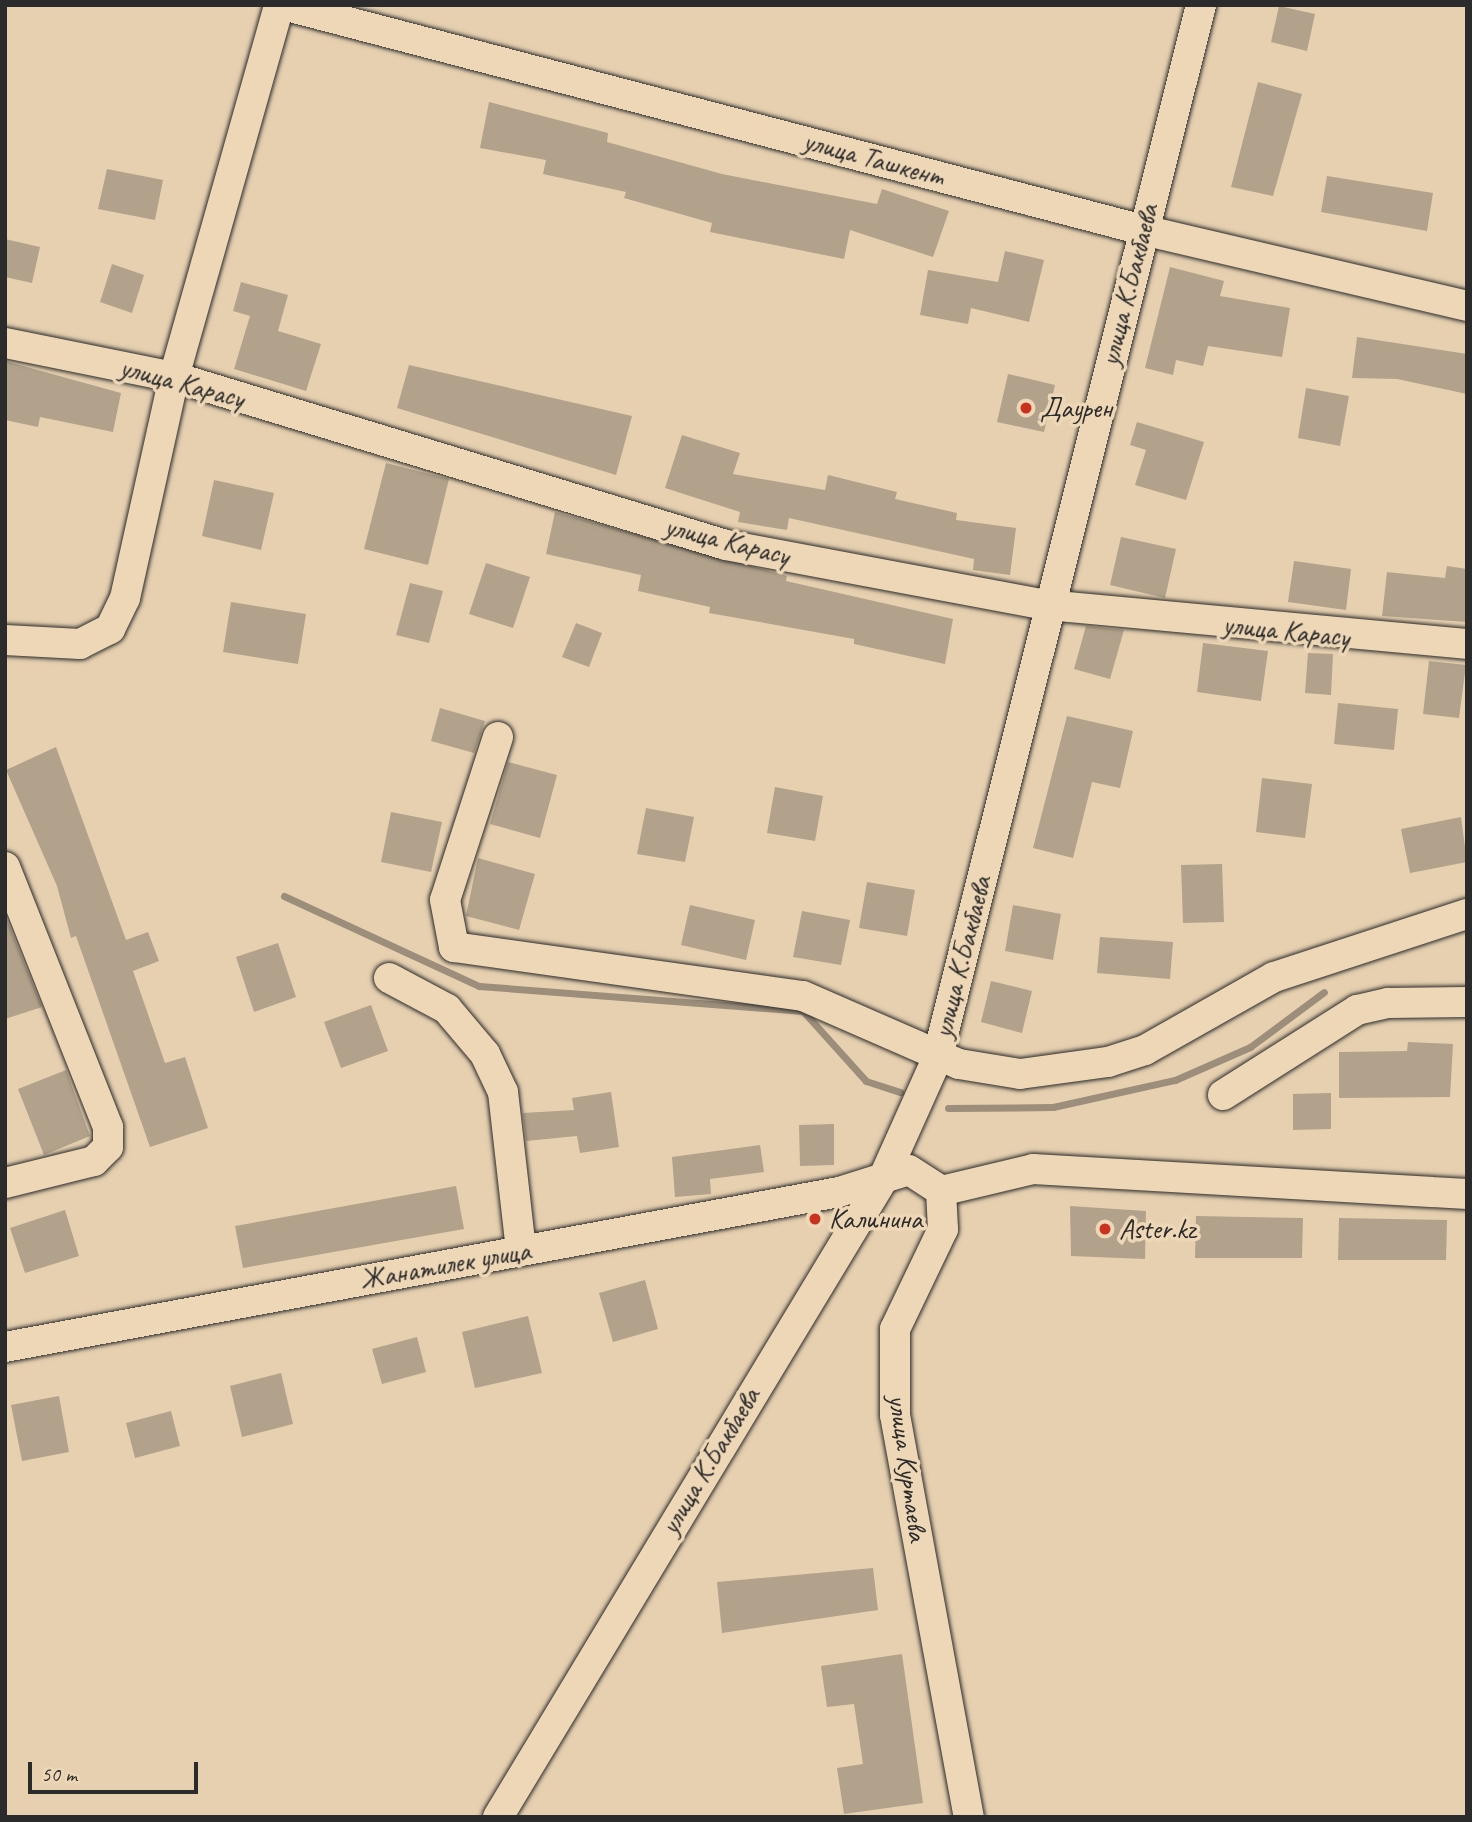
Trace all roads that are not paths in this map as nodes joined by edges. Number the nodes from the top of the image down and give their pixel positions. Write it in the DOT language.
graph roads {
  1 [pos="281,5"];
  2 [pos="1200,5"];
  3 [pos="1143,230"];
  4 [pos="1467,306"];
  5 [pos="5,342"];
  6 [pos="174,377"];
  7 [pos="1047,605"];
  8 [pos="5,640"];
  9 [pos="1467,644"];
  10 [pos="498,737"];
  11 [pos="5,867"];
  12 [pos="1467,914"];
  13 [pos="390,978"];
  14 [pos="1467,1002"];
  15 [pos="937,1059"];
  16 [pos="1223,1095"];
  17 [pos="883,1179"];
  18 [pos="5,1183"];
  19 [pos="941,1191"];
  20 [pos="1467,1194"];
  21 [pos="521,1251"];
  22 [pos="5,1347"];
  23 [pos="498,1817"];
  24 [pos="969,1817"];
  1 -- 3 [label="street, улица Ташкент"];
  1 -- 6 [label="street"];
  2 -- 3 [label="street, улица К.Бакбаева"];
  3 -- 4 [label="street, улица Ташкент"];
  3 -- 7 [label="street, улица К.Бакбаева"];
  5 -- 6 [label="street, улица Карасу"];
  6 -- 7 [label="street, улица Карасу"];
  6 -- 8 [label="street"];
  7 -- 9 [label="street, улица Карасу"];
  7 -- 15 [label="street, улица К.Бакбаева"];
  10 -- 15 [label="street"];
  11 -- 18 [label="street"];
  12 -- 15 [label="street"];
  13 -- 21 [label="street"];
  14 -- 16 [label="street"];
  15 -- 17 [label="street, улица К.Бакбаева"];
  17 -- 19 [label="street"];
  17 -- 21 [label="street, Жанатилек улица"];
  17 -- 23 [label="street, улица К.Бакбаева"];
  19 -- 20 [label="street"];
  19 -- 24 [label="street, улица Куртаева"];
  21 -- 22 [label="street, Жанатилек улица"];
}
